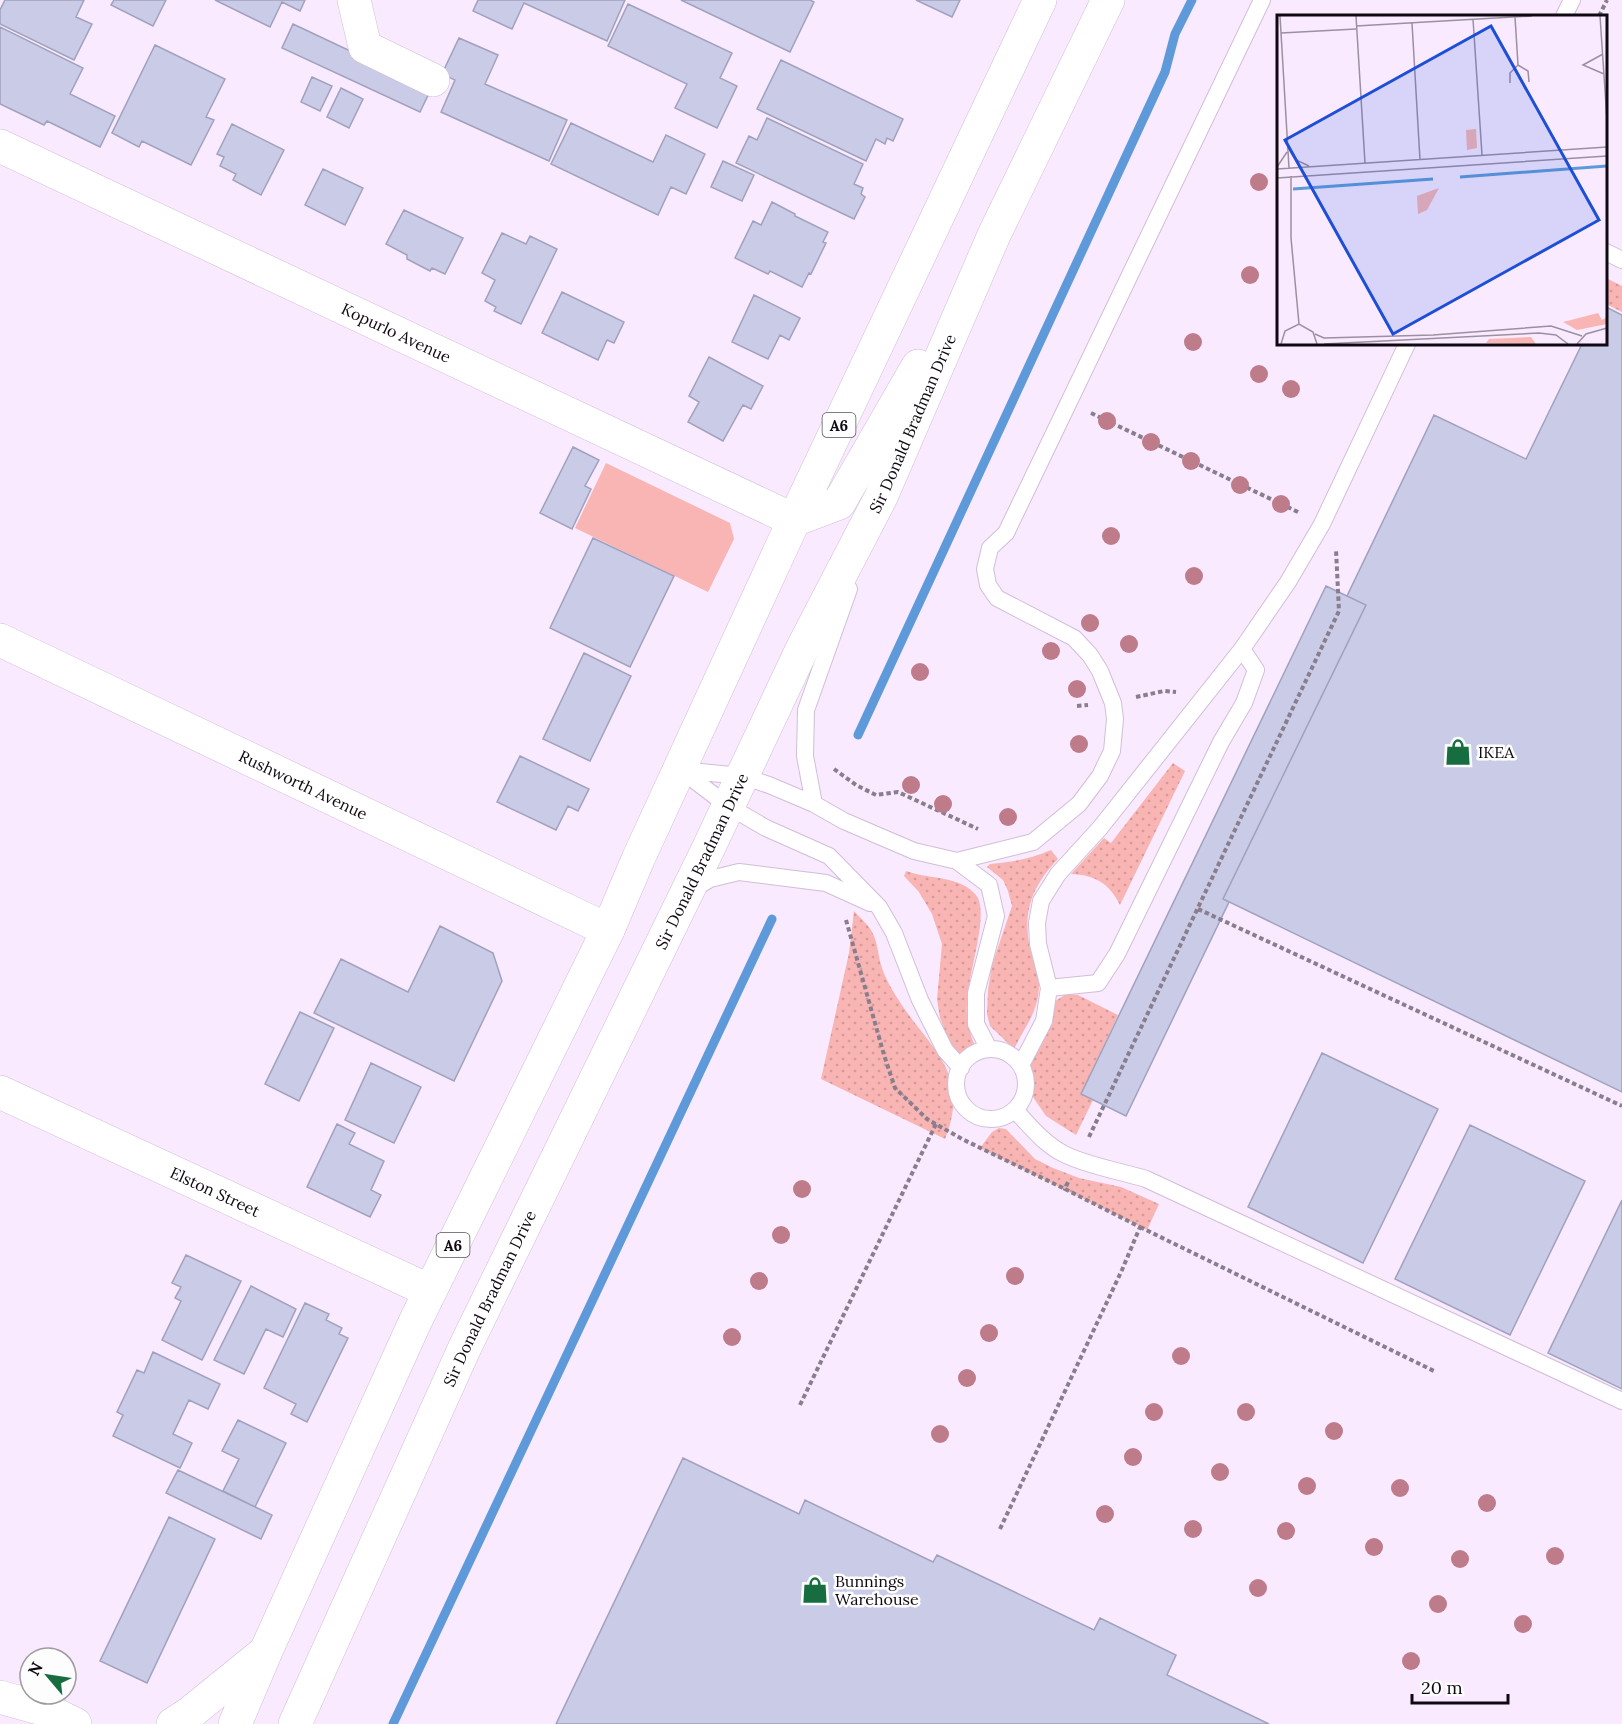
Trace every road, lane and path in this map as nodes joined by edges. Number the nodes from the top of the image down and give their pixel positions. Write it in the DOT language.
graph roads {
  1 [pos="354,0"];
  2 [pos="1040,0"];
  3 [pos="1108,0"];
  4 [pos="1262,0"];
  5 [pos="1572,0"];
  6 [pos="1606,0"];
  7 [pos="1564,15"];
  8 [pos="1599,15"];
  9 [pos="433,80"];
  10 [pos="0,146"];
  11 [pos="994,235"];
  12 [pos="1607,253"];
  13 [pos="1622,260"];
  14 [pos="1407,345"];
  15 [pos="1068,402"];
  16 [pos="881,497"];
  17 [pos="794,520"];
  18 [pos="1322,524"];
  19 [pos="0,640"];
  20 [pos="1242,649"];
  21 [pos="1201,701"];
  22 [pos="1113,704"];
  23 [pos="1088,705"];
  24 [pos="1077,706"];
  25 [pos="1089,711"];
  26 [pos="829,765"];
  27 [pos="680,770"];
  28 [pos="742,776"];
  29 [pos="814,804"];
  30 [pos="728,806"];
  31 [pos="983,831"];
  32 [pos="957,861"];
  33 [pos="686,894"];
  34 [pos="879,907"];
  35 [pos="1197,909"];
  36 [pos="844,914"];
  37 [pos="608,930"];
  38 [pos="1049,988"];
  39 [pos="988,1049"];
  40 [pos="1020,1065"];
  41 [pos="961,1068"];
  42 [pos="0,1092"];
  43 [pos="1622,1106"];
  44 [pos="1015,1110"];
  45 [pos="936,1124"];
  46 [pos="1079,1160"];
  47 [pos="1065,1190"];
  48 [pos="1140,1227"];
  49 [pos="430,1292"];
  50 [pos="1434,1371"];
  51 [pos="1622,1401"];
  52 [pos="800,1406"];
  53 [pos="1000,1529"];
  54 [pos="266,1651"];
  55 [pos="0,1697"];
  56 [pos="0,1713"];
  57 [pos="294,1720"];
  58 [pos="18,1724"];
  59 [pos="75,1724"];
  60 [pos="173,1724"];
  61 [pos="235,1724"];
  1 -- 9 [label="main road"];
  2 -- 17 [label="main road, A6"];
  3 -- 11 [label="main road, Sir Donald Bradman Drive"];
  4 -- 15 [label="lane"];
  5 -- 7 [label="lane"];
  6 -- 8 [label="path"];
  10 -- 17 [label="main road, Kopurlo Avenue"];
  11 -- 16 [label="main road, Sir Donald Bradman Drive"];
  11 -- 17 [label="main road"];
  12 -- 13 [label="lane"];
  14 -- 18 [label="lane"];
  15 -- 18 [label="path"];
  15 -- 22 [label="lane"];
  16 -- 28 [label="main road, Sir Donald Bradman Drive"];
  16 -- 29 [label="lane"];
  17 -- 27 [label="main road, A6"];
  18 -- 20 [label="lane"];
  18 -- 35 [label="path"];
  19 -- 37 [label="main road, Rushworth Avenue"];
  20 -- 21 [label="lane"];
  20 -- 38 [label="lane"];
  21 -- 22 [label="path"];
  21 -- 38 [label="lane"];
  22 -- 23 [label="path"];
  22 -- 32 [label="lane"];
  23 -- 24 [label="path"];
  23 -- 25 [label="path"];
  26 -- 31 [label="path"];
  27 -- 28 [label="lane"];
  27 -- 30 [label="lane"];
  27 -- 37 [label="main road, A6"];
  28 -- 29 [label="lane"];
  28 -- 30 [label="main road, Sir Donald Bradman Drive"];
  29 -- 32 [label="lane"];
  30 -- 33 [label="main road, Sir Donald Bradman Drive"];
  30 -- 34 [label="lane"];
  32 -- 39 [label="lane"];
  33 -- 34 [label="lane"];
  33 -- 57 [label="main road, Sir Donald Bradman Drive"];
  34 -- 41 [label="lane"];
  35 -- 43 [label="path"];
  35 -- 46 [label="path"];
  36 -- 45 [label="path"];
  37 -- 49 [label="main road, A6"];
  38 -- 40 [label="lane"];
  39 -- 40 [label="lane"];
  39 -- 41 [label="lane"];
  40 -- 44 [label="lane"];
  41 -- 44 [label="lane"];
  42 -- 49 [label="main road, Elston Street"];
  44 -- 46 [label="lane"];
  45 -- 47 [label="path"];
  45 -- 52 [label="path"];
  46 -- 47 [label="path"];
  46 -- 51 [label="lane"];
  47 -- 48 [label="path"];
  48 -- 50 [label="path"];
  48 -- 53 [label="path"];
  49 -- 54 [label="main road, A6"];
  54 -- 60 [label="main road"];
  54 -- 61 [label="main road, A6"];
  55 -- 59 [label="main road"];
  56 -- 58 [label="main road"];
}
